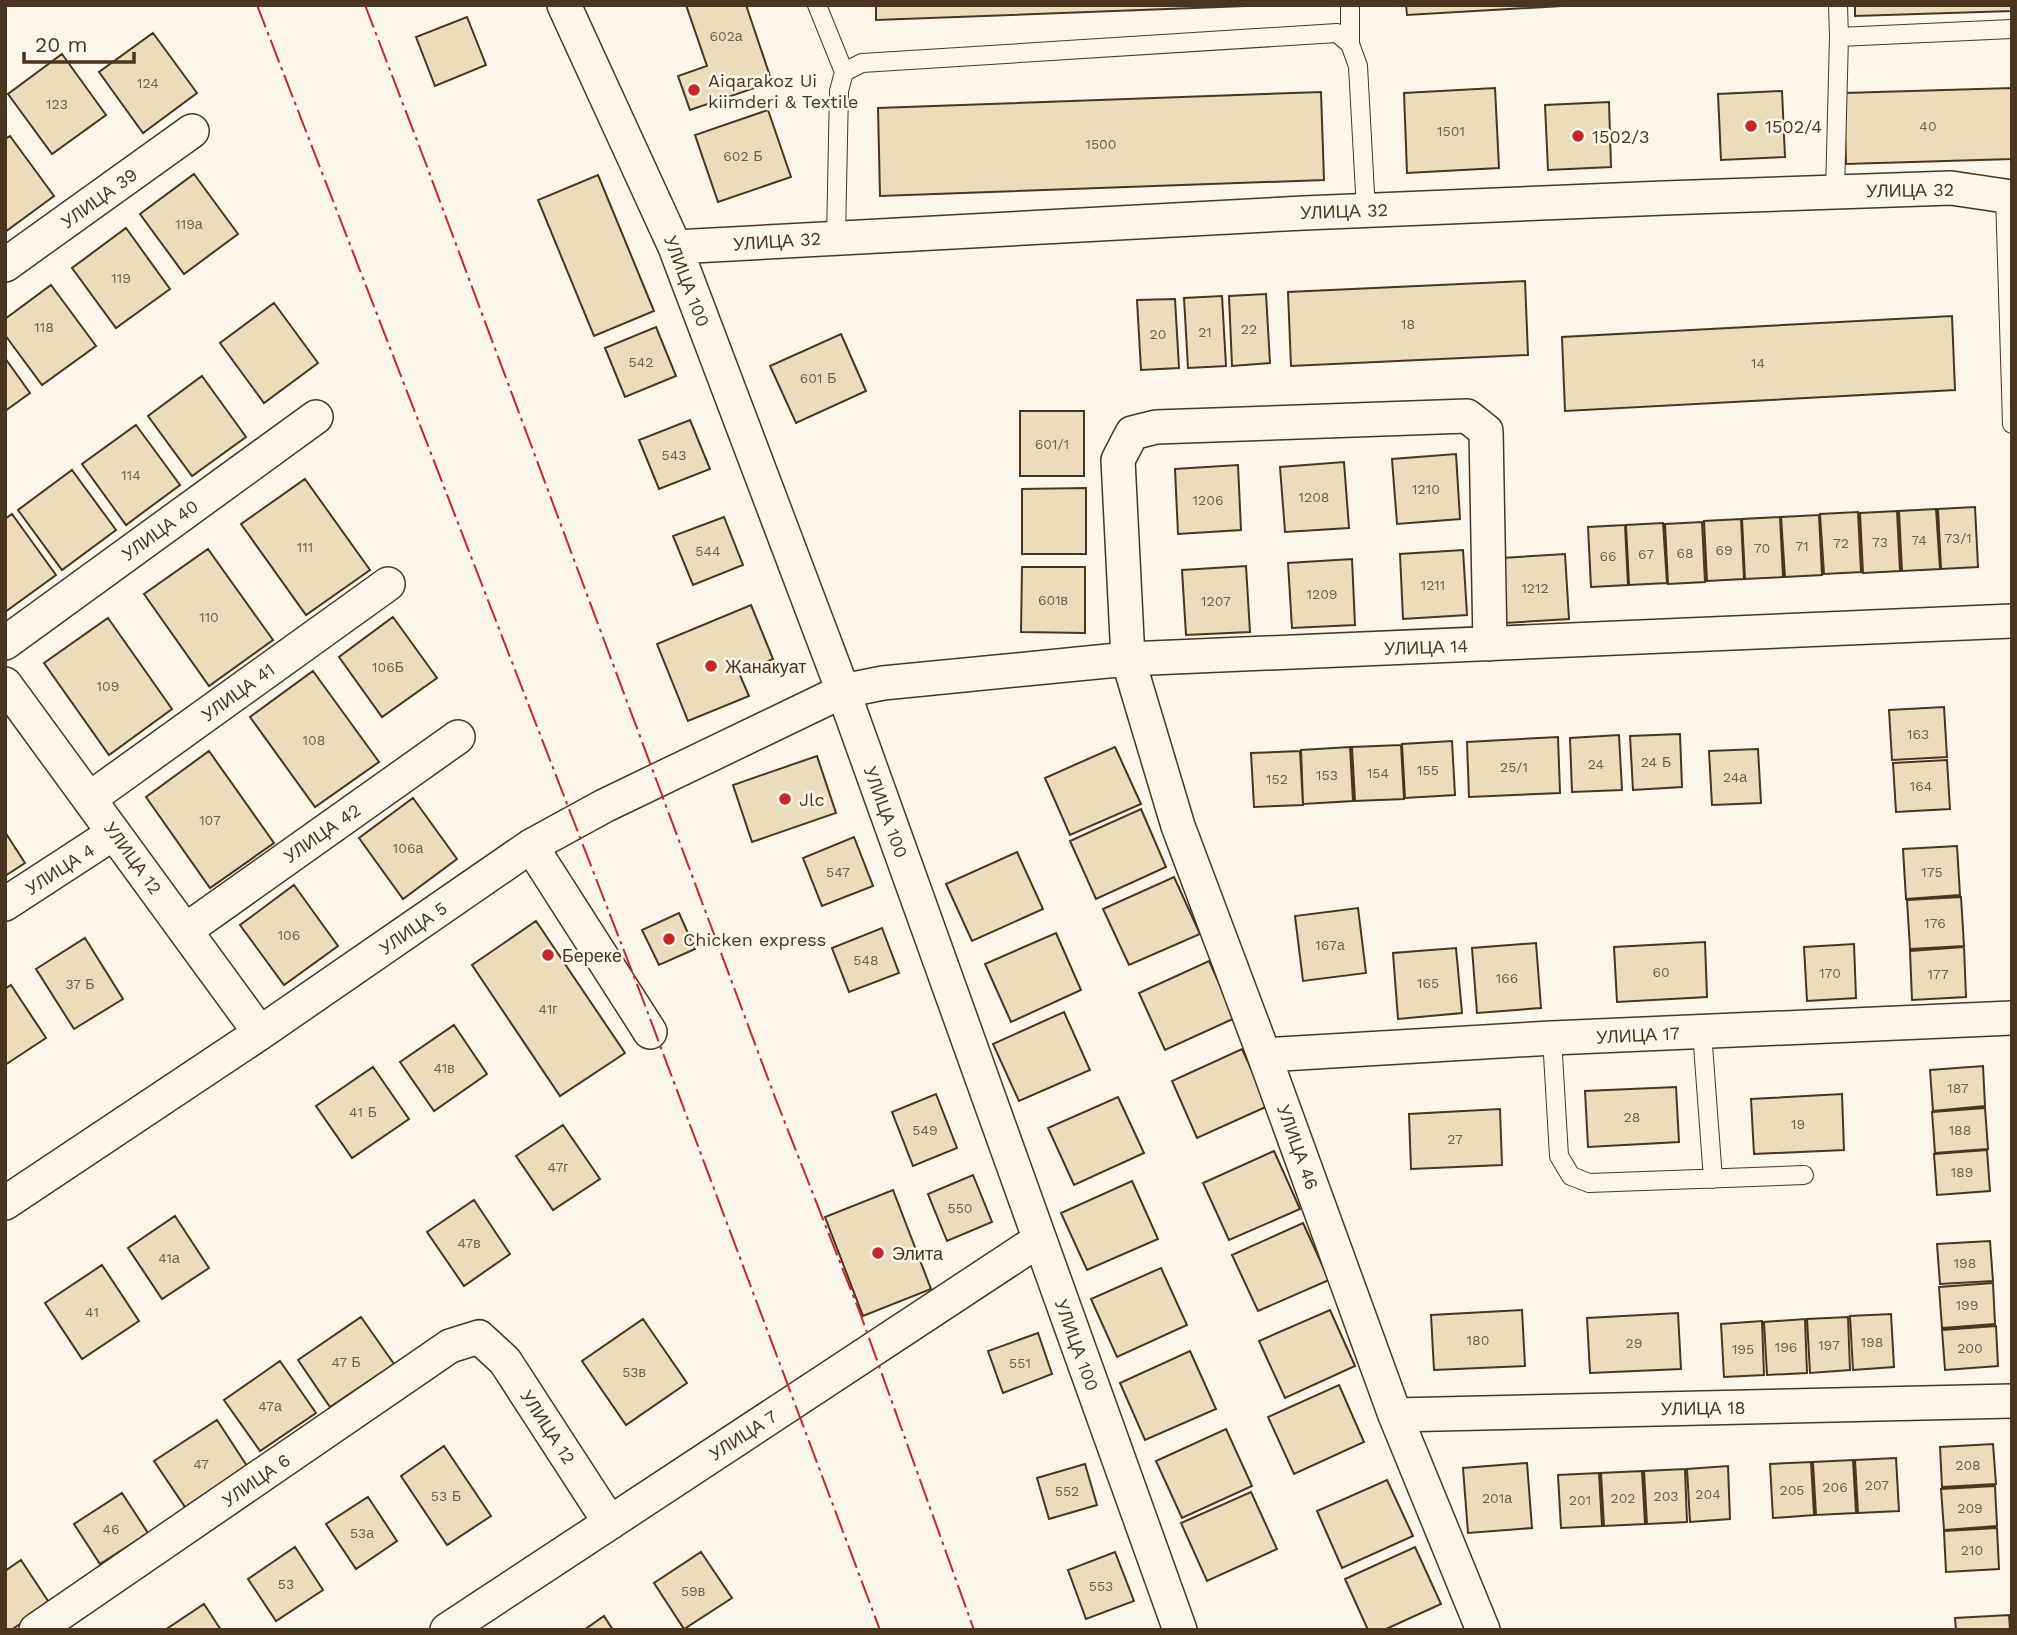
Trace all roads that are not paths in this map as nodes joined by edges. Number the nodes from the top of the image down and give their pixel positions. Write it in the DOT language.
graph roads {
  1 [pos="564,5"];
  2 [pos="817,5"];
  3 [pos="1350,5"];
  4 [pos="1838,5"];
  5 [pos="2012,29"];
  6 [pos="1839,37"];
  7 [pos="1350,44"];
  8 [pos="844,72"];
  9 [pos="192,131"];
  10 [pos="1835,192"];
  11 [pos="2008,196"];
  12 [pos="1366,211"];
  13 [pos="836,237"];
  14 [pos="675,247"];
  15 [pos="5,265"];
  16 [pos="316,417"];
  17 [pos="2012,424"];
  18 [pos="388,584"];
  19 [pos="2012,621"];
  20 [pos="5,643"];
  21 [pos="1490,644"];
  22 [pos="1128,659"];
  23 [pos="5,684"];
  24 [pos="843,691"];
  25 [pos="458,737"];
  26 [pos="89,799"];
  27 [pos="114,833"];
  28 [pos="531,846"];
  29 [pos="5,904"];
  30 [pos="186,930"];
  31 [pos="2012,1018"];
  32 [pos="650,1032"];
  33 [pos="1702,1032"];
  34 [pos="260,1033"];
  35 [pos="1552,1038"];
  36 [pos="1264,1055"];
  37 [pos="1804,1175"];
  38 [pos="1713,1179"];
  39 [pos="5,1203"];
  40 [pos="1039,1240"];
  41 [pos="479,1337"];
  42 [pos="2012,1401"];
  43 [pos="1395,1415"];
  44 [pos="610,1523"];
  45 [pos="36,1630"];
  46 [pos="447,1630"];
  47 [pos="1179,1630"];
  48 [pos="1483,1630"];
  1 -- 14 [label="street, УЛИЦА 100"];
  2 -- 8 [label="lane"];
  3 -- 7 [label="lane"];
  4 -- 6 [label="lane"];
  5 -- 6 [label="lane"];
  6 -- 10 [label="lane"];
  7 -- 8 [label="lane"];
  7 -- 12 [label="lane"];
  8 -- 13 [label="lane"];
  9 -- 15 [label="street, УЛИЦА 39"];
  10 -- 11 [label="street, УЛИЦА 32"];
  10 -- 12 [label="street, УЛИЦА 32"];
  11 -- 17 [label="lane"];
  12 -- 13 [label="street, УЛИЦА 32"];
  13 -- 14 [label="street, УЛИЦА 32"];
  14 -- 24 [label="street, УЛИЦА 100"];
  16 -- 20 [label="street, УЛИЦА 40"];
  18 -- 26 [label="street, УЛИЦА 41"];
  19 -- 21 [label="street, УЛИЦА 14"];
  21 -- 22 [label="street, УЛИЦА 14"];
  21 -- 22 [label="street, УЛИЦА 46"];
  22 -- 24 [label="street, УЛИЦА 14"];
  22 -- 36 [label="street, УЛИЦА 46"];
  23 -- 26 [label="street, УЛИЦА 12"];
  24 -- 28 [label="street, УЛИЦА 5"];
  24 -- 40 [label="street, УЛИЦА 100"];
  25 -- 30 [label="street, УЛИЦА 42"];
  26 -- 27 [label="street, УЛИЦА 12"];
  27 -- 29 [label="street, УЛИЦА 4"];
  27 -- 30 [label="street, УЛИЦА 12"];
  28 -- 32 [label="street"];
  28 -- 34 [label="street, УЛИЦА 5"];
  30 -- 34 [label="street, УЛИЦА 12"];
  31 -- 33 [label="street, УЛИЦА 17"];
  33 -- 35 [label="street, УЛИЦА 17"];
  33 -- 38 [label="lane"];
  34 -- 39 [label="street, УЛИЦА 5"];
  35 -- 36 [label="street, УЛИЦА 17"];
  35 -- 38 [label="lane"];
  36 -- 43 [label="street, УЛИЦА 46"];
  37 -- 38 [label="lane"];
  40 -- 44 [label="street, УЛИЦА 7"];
  40 -- 47 [label="street, УЛИЦА 100"];
  41 -- 44 [label="street, УЛИЦА 12"];
  41 -- 45 [label="street, УЛИЦА 6"];
  42 -- 43 [label="street, УЛИЦА 18"];
  43 -- 48 [label="street, УЛИЦА 46"];
  44 -- 46 [label="street, УЛИЦА 7"];
}
